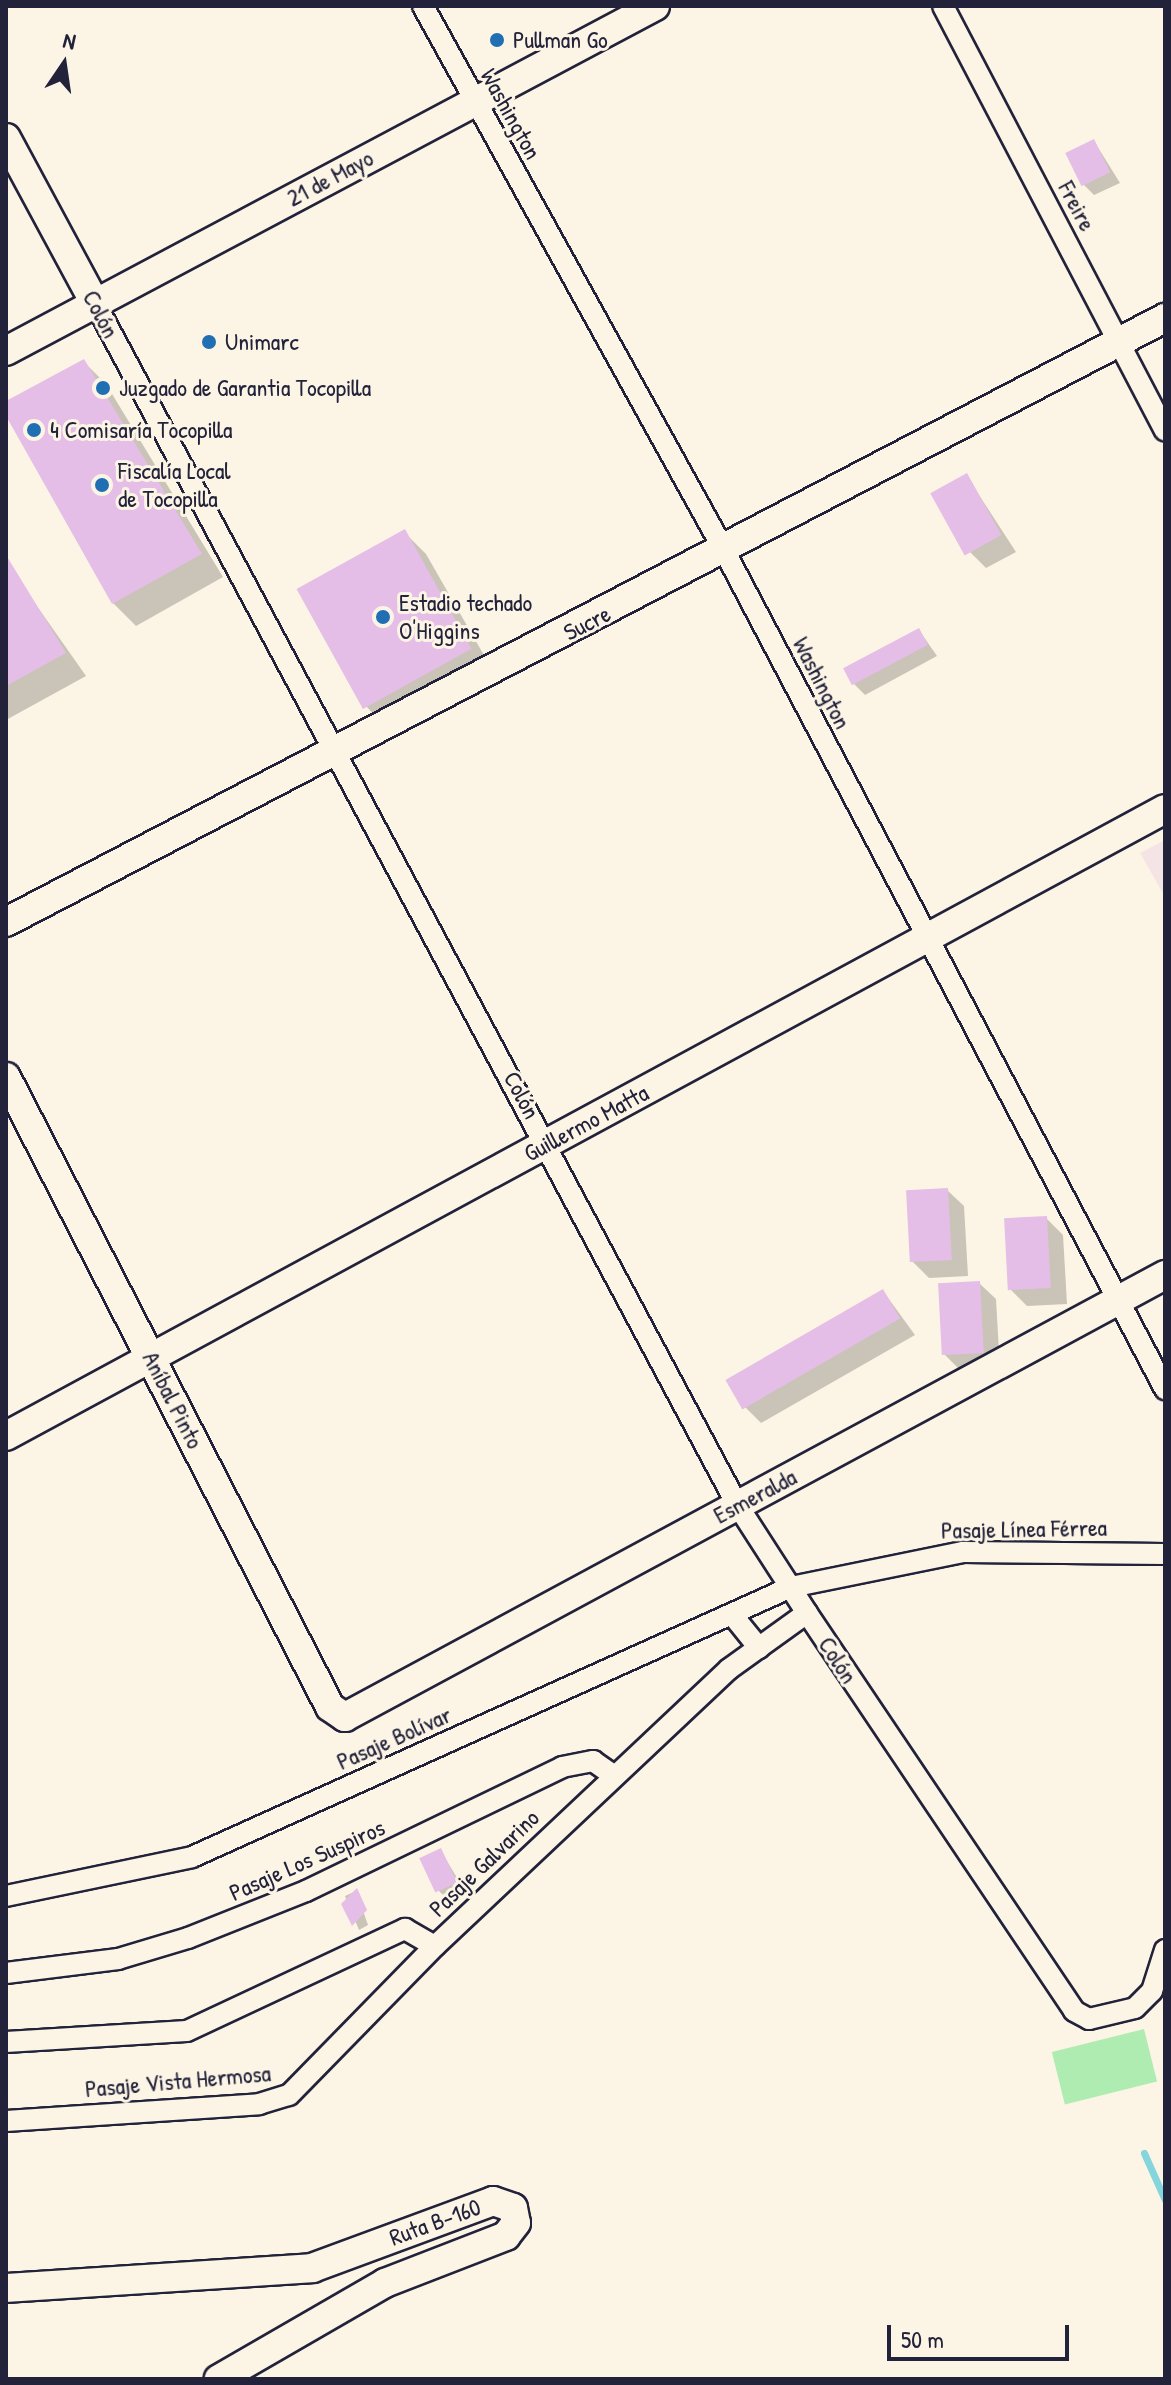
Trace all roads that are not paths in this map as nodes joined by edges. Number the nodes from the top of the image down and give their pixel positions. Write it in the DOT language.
graph roads {
  1 [pos="423,6"];
  2 [pos="655,6"];
  3 [pos="943,6"];
  4 [pos="474,102"];
  5 [pos="6,138"];
  6 [pos="95,303"];
  7 [pos="1165,318"];
  8 [pos="1119,343"];
  9 [pos="6,351"];
  10 [pos="1165,430"];
  11 [pos="725,552"];
  12 [pos="337,753"];
  13 [pos="1165,809"];
  14 [pos="6,922"];
  15 [pos="924,939"];
  16 [pos="6,1077"];
  17 [pos="548,1143"];
  18 [pos="1165,1275"];
  19 [pos="1118,1300"];
  20 [pos="152,1357"];
  21 [pos="1165,1389"];
  22 [pos="6,1436"];
  23 [pos="738,1506"];
  24 [pos="1165,1554"];
  25 [pos="791,1587"];
  26 [pos="807,1613"];
  27 [pos="734,1617"];
  28 [pos="759,1648"];
  29 [pos="345,1717"];
  30 [pos="613,1775"];
  31 [pos="6,1896"];
  32 [pos="435,1946"];
  33 [pos="1165,1950"];
  34 [pos="6,1973"];
  35 [pos="6,2042"];
  36 [pos="6,2121"];
  37 [pos="6,2288"];
  38 [pos="219,2379"];
  1 -- 4 [label="street, Washington"];
  2 -- 4 [label="street, 21 de Mayo"];
  3 -- 8 [label="street, Freire"];
  4 -- 6 [label="street, 21 de Mayo"];
  4 -- 11 [label="street, Washington"];
  5 -- 6 [label="street, Colón"];
  6 -- 9 [label="street, 21 de Mayo"];
  6 -- 12 [label="street, Colón"];
  7 -- 8 [label="street, Sucre"];
  8 -- 10 [label="street, Freire"];
  8 -- 11 [label="street, Sucre"];
  11 -- 12 [label="street, Sucre"];
  11 -- 15 [label="street, Washington"];
  12 -- 14 [label="street, Sucre"];
  12 -- 17 [label="street, Colón"];
  13 -- 15 [label="street, Guillermo Matta"];
  15 -- 17 [label="street, Guillermo Matta"];
  15 -- 19 [label="street, Washington"];
  16 -- 20 [label="street, Aníbal Pinto"];
  17 -- 20 [label="street, Guillermo Matta"];
  17 -- 23 [label="street, Colón"];
  18 -- 19 [label="street, Esmeralda"];
  19 -- 21 [label="street, Washington"];
  19 -- 23 [label="street, Esmeralda"];
  20 -- 22 [label="street, Guillermo Matta"];
  20 -- 29 [label="street, Aníbal Pinto"];
  23 -- 25 [label="street, Colón"];
  23 -- 29 [label="street, Esmeralda"];
  24 -- 25 [label="street, Pasaje Línea Férrea"];
  25 -- 26 [label="street, Colón"];
  25 -- 27 [label="street, Pasaje Bolívar"];
  26 -- 28 [label="street, Pasaje Galvarino"];
  26 -- 33 [label="street, Colón"];
  27 -- 28 [label="street"];
  27 -- 31 [label="street, Pasaje Bolívar"];
  28 -- 30 [label="street, Pasaje Galvarino"];
  30 -- 32 [label="street, Pasaje Galvarino"];
  30 -- 34 [label="street, Pasaje Los Suspiros"];
  32 -- 35 [label="street, Pasaje Galvarino"];
  32 -- 36 [label="street, Pasaje Vista Hermosa"];
  37 -- 38 [label="street, Ruta B-160"];
}
